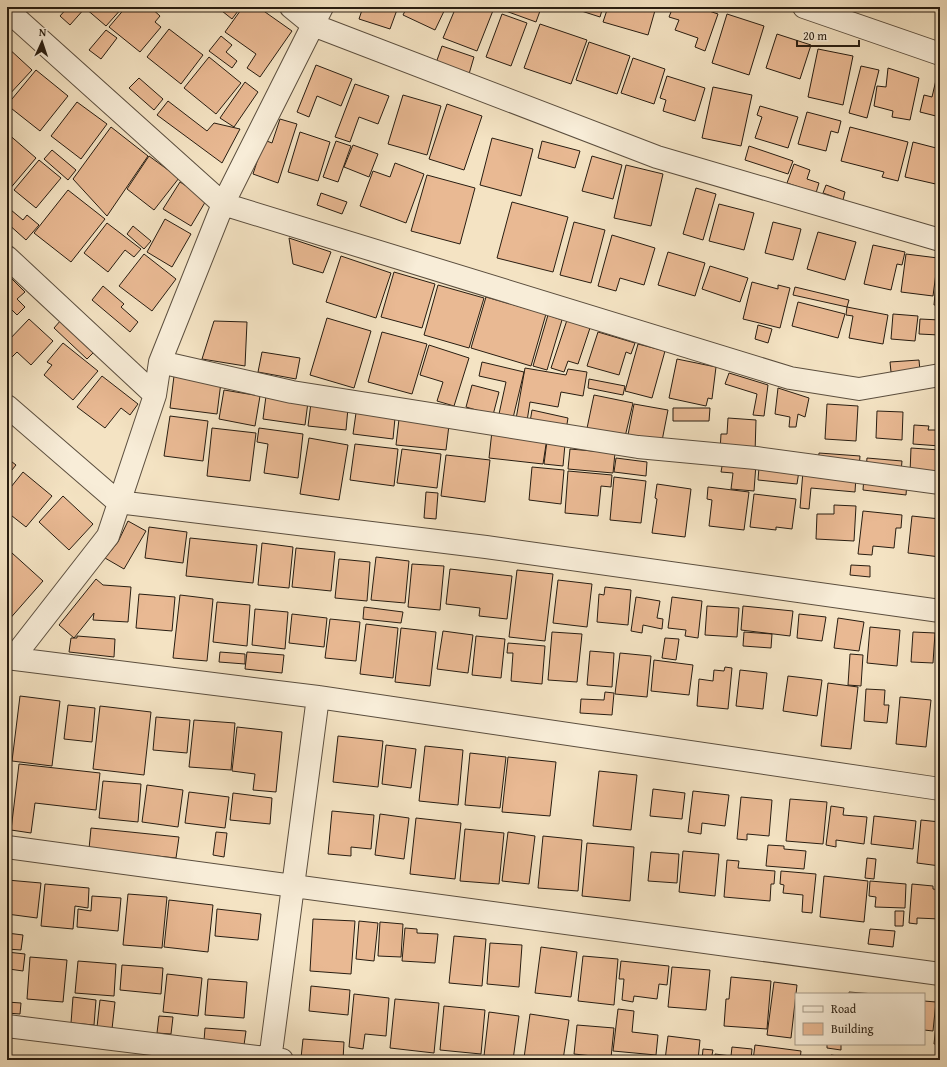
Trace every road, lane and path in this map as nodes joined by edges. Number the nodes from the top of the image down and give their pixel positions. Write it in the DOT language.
graph roads {
  1 [pos="291,7"];
  2 [pos="804,7"];
  3 [pos="7,10"];
  4 [pos="317,16"];
  5 [pos="940,54"];
  6 [pos="224,204"];
  7 [pos="940,240"];
  8 [pos="7,257"];
  9 [pos="160,362"];
  10 [pos="940,375"];
  11 [pos="155,395"];
  12 [pos="7,406"];
  13 [pos="940,483"];
  14 [pos="118,502"];
  15 [pos="940,611"];
  16 [pos="9,656"];
  17 [pos="318,697"];
  18 [pos="940,789"];
  19 [pos="7,847"];
  20 [pos="293,885"];
  21 [pos="940,974"];
  22 [pos="7,1026"];
  23 [pos="274,1059"];
  1 -- 4 [label="street"];
  2 -- 5 [label="street"];
  3 -- 6 [label="street"];
  4 -- 6 [label="street"];
  4 -- 7 [label="street"];
  6 -- 9 [label="street"];
  6 -- 10 [label="street"];
  8 -- 11 [label="street"];
  9 -- 11 [label="street"];
  9 -- 13 [label="street"];
  11 -- 14 [label="street"];
  12 -- 14 [label="street"];
  14 -- 15 [label="street"];
  14 -- 16 [label="street"];
  16 -- 17 [label="street"];
  17 -- 18 [label="street"];
  17 -- 20 [label="street"];
  19 -- 20 [label="street"];
  20 -- 21 [label="street"];
  20 -- 23 [label="street"];
  22 -- 23 [label="street"];
}
